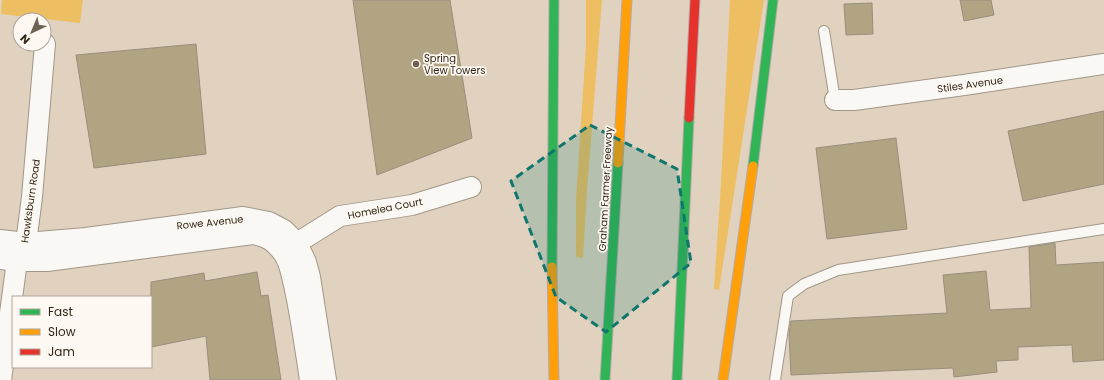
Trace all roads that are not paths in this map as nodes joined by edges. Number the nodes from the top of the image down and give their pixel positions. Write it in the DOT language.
graph roads {
  1 [pos="548,0"];
  2 [pos="554,0"];
  3 [pos="627,0"];
  4 [pos="695,0"];
  5 [pos="773,0"];
  6 [pos="554,26"];
  7 [pos="824,31"];
  8 [pos="44,52"];
  9 [pos="1104,64"];
  10 [pos="835,100"];
  11 [pos="471,187"];
  12 [pos="1104,229"];
  13 [pos="0,240"];
  14 [pos="26,243"];
  15 [pos="290,249"];
  16 [pos="8,260"];
  17 [pos="1,380"];
  18 [pos="310,380"];
  19 [pos="326,380"];
  20 [pos="554,380"];
  21 [pos="605,380"];
  22 [pos="677,380"];
  23 [pos="723,380"];
  24 [pos="775,380"];
  1 -- 6 [label="highway"];
  2 -- 6 [label="highway"];
  3 -- 21 [label="highway, Graham Farmer Freeway"];
  4 -- 22 [label="highway"];
  5 -- 23 [label="highway"];
  6 -- 20 [label="highway"];
  7 -- 10 [label="lane"];
  8 -- 14 [label="street, Hawksburn Road"];
  9 -- 10 [label="street, Stiles Avenue"];
  11 -- 15 [label="street, Homelea Court"];
  12 -- 24 [label="lane"];
  13 -- 14 [label="street, Rowe Avenue"];
  14 -- 15 [label="street, Rowe Avenue"];
  14 -- 16 [label="street, Hawksburn Road"];
  15 -- 16 [label="street, Rowe Avenue"];
  15 -- 18 [label="street, Rowe Avenue"];
  15 -- 19 [label="street, Rowe Avenue"];
  16 -- 17 [label="street, Hawksburn Road"];
}
